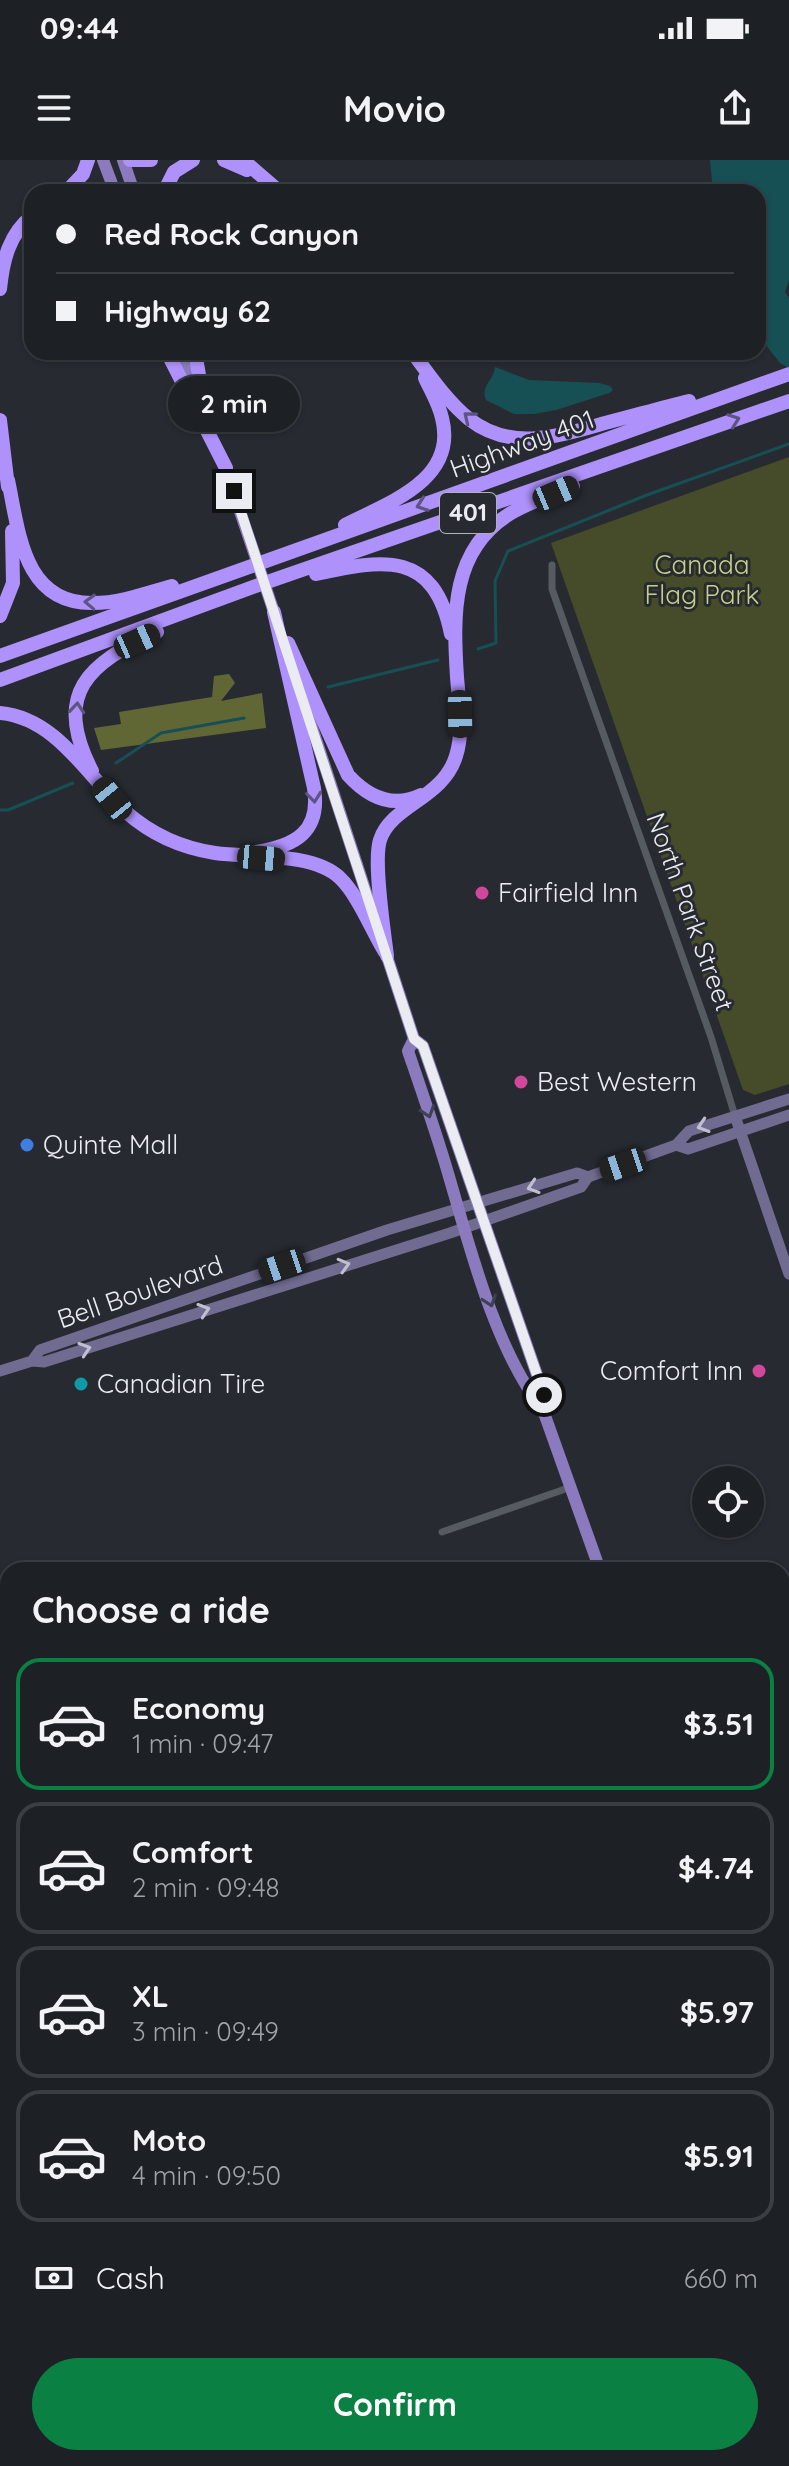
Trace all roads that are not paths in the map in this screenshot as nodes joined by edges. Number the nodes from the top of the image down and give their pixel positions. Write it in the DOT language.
graph roads {
  1 [pos="88,160"];
  2 [pos="103,160"];
  3 [pos="123,160"];
  4 [pos="130,160"];
  5 [pos="151,160"];
  6 [pos="193,160"];
  7 [pos="224,160"];
  8 [pos="243,160"];
  9 [pos="262,177"];
  10 [pos="74,184"];
  11 [pos="112,184"];
  12 [pos="131,184"];
  13 [pos="168,184"];
  14 [pos="270,184"];
  15 [pos="24,223"];
  16 [pos="0,289"];
  17 [pos="171,360"];
  18 [pos="182,360"];
  19 [pos="194,360"];
  20 [pos="417,360"];
  21 [pos="419,360"];
  22 [pos="789,374"];
  23 [pos="764,383"];
  24 [pos="788,401"];
  25 [pos="205,410"];
  26 [pos="0,420"];
  27 [pos="683,438"];
  28 [pos="226,468"];
  29 [pos="8,480"];
  30 [pos="292,552"];
  31 [pos="274,558"];
  32 [pos="552,565"];
  33 [pos="253,587"];
  34 [pos="235,594"];
  35 [pos="274,612"];
  36 [pos="0,616"];
  37 [pos="0,656"];
  38 [pos="456,663"];
  39 [pos="0,680"];
  40 [pos="0,713"];
  41 [pos="98,782"];
  42 [pos="438,786"];
  43 [pos="231,855"];
  44 [pos="387,956"];
  45 [pos="414,1039"];
  46 [pos="789,1099"];
  47 [pos="789,1115"];
  48 [pos="735,1116"];
  49 [pos="739,1131"];
  50 [pos="676,1145"];
  51 [pos="588,1177"];
  52 [pos="477,1203"];
  53 [pos="458,1208"];
  54 [pos="484,1221"];
  55 [pos="464,1228"];
  56 [pos="789,1274"];
  57 [pos="32,1361"];
  58 [pos="0,1371"];
  59 [pos="543,1410"];
  60 [pos="571,1487"];
  61 [pos="442,1532"];
  62 [pos="597,1562"];
  1 -- 10 [label="highway"];
  2 -- 11 [label="main road"];
  3 -- 12 [label="main road"];
  4 -- 5 [label="highway"];
  6 -- 13 [label="highway"];
  7 -- 9 [label="highway"];
  8 -- 9 [label="highway"];
  9 -- 14 [label="highway"];
  15 -- 16 [label="highway"];
  17 -- 28 [label="highway"];
  18 -- 25 [label="main road"];
  19 -- 25 [label="highway"];
  20 -- 30 [label="highway"];
  23 -- 21 [label="highway, one-way"];
  22 -- 23 [label="highway, Highway 401 / 401"];
  23 -- 30 [label="highway, Highway 401 / 401, one-way"];
  27 -- 24 [label="highway, Highway 401 / 401, one-way"];
  25 -- 28 [label="main road"];
  26 -- 29 [label="highway"];
  27 -- 33 [label="highway, Highway 401 / 401"];
  27 -- 38 [label="highway"];
  28 -- 35 [label="main road"];
  31 -- 29 [label="highway, one-way"];
  29 -- 36 [label="highway"];
  30 -- 31 [label="highway, Highway 401 / 401"];
  31 -- 37 [label="highway, Highway 401 / 401"];
  32 -- 48 [label="street, North Park Street"];
  33 -- 34 [label="highway, Highway 401 / 401"];
  33 -- 38 [label="highway"];
  34 -- 39 [label="highway, Highway 401 / 401"];
  41 -- 34 [label="highway, one-way"];
  35 -- 42 [label="highway"];
  35 -- 43 [label="highway, one-way"];
  35 -- 44 [label="main road"];
  38 -- 42 [label="highway"];
  40 -- 41 [label="highway"];
  41 -- 43 [label="highway"];
  42 -- 44 [label="highway"];
  43 -- 44 [label="highway"];
  44 -- 45 [label="main road"];
  45 -- 52 [label="main road"];
  45 -- 53 [label="main road, one-way"];
  46 -- 48 [label="main road, Bell Boulevard"];
  47 -- 49 [label="main road, Bell Boulevard"];
  48 -- 49 [label="main road, North Park Street"];
  48 -- 50 [label="main road, Bell Boulevard, one-way"];
  49 -- 50 [label="main road, Bell Boulevard"];
  49 -- 56 [label="main road, North Park Street"];
  50 -- 51 [label="main road, Bell Boulevard"];
  51 -- 52 [label="main road, Bell Boulevard, one-way"];
  51 -- 54 [label="main road, Bell Boulevard"];
  52 -- 53 [label="main road, Bell Boulevard"];
  52 -- 54 [label="main road"];
  53 -- 55 [label="main road"];
  53 -- 57 [label="main road, Bell Boulevard"];
  54 -- 55 [label="main road, Bell Boulevard"];
  54 -- 59 [label="main road"];
  57 -- 55 [label="main road, Bell Boulevard, one-way"];
  55 -- 59 [label="main road, one-way"];
  57 -- 58 [label="main road, Bell Boulevard"];
  59 -- 60 [label="main road"];
  60 -- 61 [label="street"];
  60 -- 62 [label="main road"];
}
